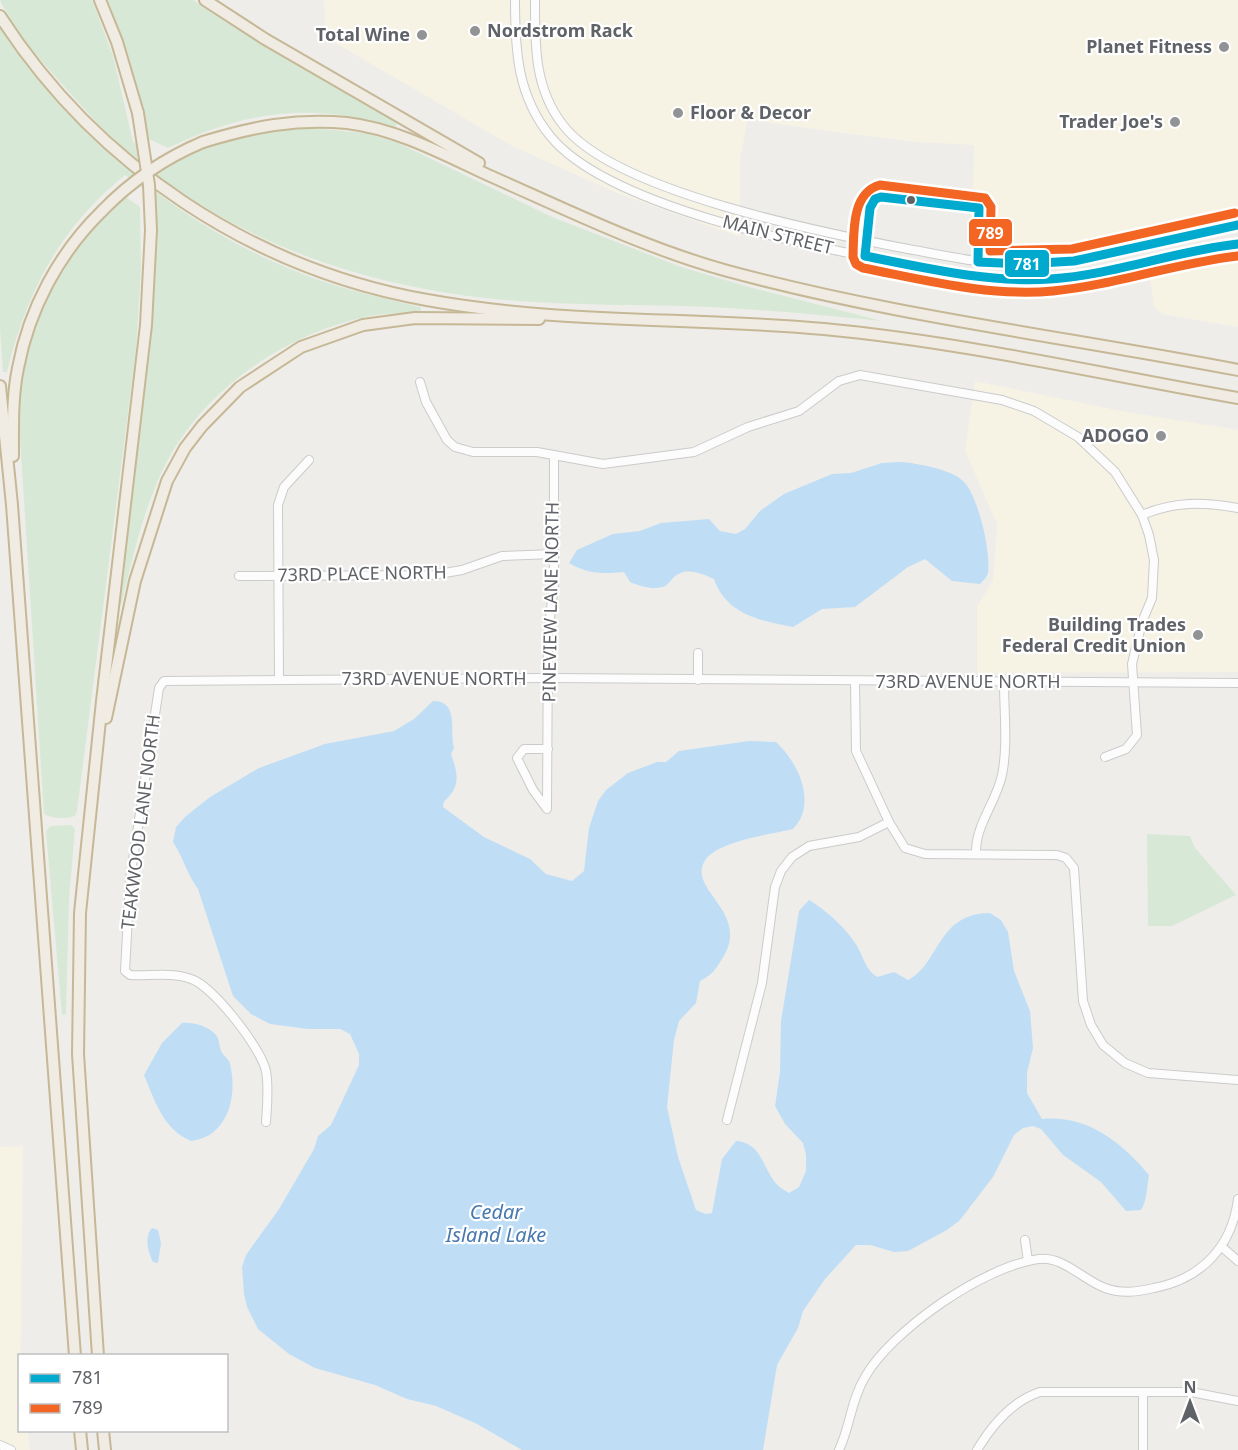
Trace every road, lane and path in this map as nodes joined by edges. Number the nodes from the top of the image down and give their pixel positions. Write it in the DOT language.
graph roads {
  1 [pos="100,0"];
  2 [pos="205,0"];
  3 [pos="515,0"];
  4 [pos="535,0"];
  5 [pos="0,16"];
  6 [pos="575,214"];
  7 [pos="1238,225"];
  8 [pos="1238,244"];
  9 [pos="634,318"];
  10 [pos="1238,369"];
  11 [pos="420,382"];
  12 [pos="0,386"];
  13 [pos="1238,398"];
  14 [pos="554,455"];
  15 [pos="309,460"];
  16 [pos="12,505"];
  17 [pos="1238,508"];
  18 [pos="1142,515"];
  19 [pos="554,554"];
  20 [pos="239,576"];
  21 [pos="278,576"];
  22 [pos="698,653"];
  23 [pos="549,678"];
  24 [pos="279,679"];
  25 [pos="171,680"];
  26 [pos="698,680"];
  27 [pos="855,681"];
  28 [pos="1004,682"];
  29 [pos="1132,682"];
  30 [pos="1238,683"];
  31 [pos="548,749"];
  32 [pos="1105,757"];
  33 [pos="94,777"];
  34 [pos="889,822"];
  35 [pos="976,854"];
  36 [pos="1238,1080"];
  37 [pos="727,1120"];
  38 [pos="266,1122"];
  39 [pos="1238,1199"];
  40 [pos="1025,1240"];
  41 [pos="1222,1247"];
  42 [pos="1028,1261"];
  43 [pos="1238,1261"];
  44 [pos="75,1354"];
  45 [pos="98,1354"];
  46 [pos="1143,1392"];
  47 [pos="1238,1401"];
  48 [pos="81,1432"];
  49 [pos="103,1432"];
  50 [pos="0,1445"];
  51 [pos="1143,1449"];
  52 [pos="11,1450"];
  53 [pos="82,1450"];
  54 [pos="105,1450"];
  55 [pos="839,1450"];
  56 [pos="977,1450"];
  1 -- 33 [label="highway, bridge"];
  2 -- 6 [label="highway"];
  3 -- 8 [label="street, MAIN STREET"];
  4 -- 7 [label="street, MAIN STREET"];
  5 -- 9 [label="highway"];
  6 -- 10 [label="highway"];
  6 -- 16 [label="highway, bridge"];
  9 -- 13 [label="highway"];
  9 -- 33 [label="highway"];
  11 -- 14 [label="street"];
  12 -- 16 [label="highway"];
  14 -- 18 [label="street"];
  14 -- 19 [label="street, PINEVIEW LANE NORTH"];
  15 -- 21 [label="street"];
  16 -- 44 [label="highway"];
  17 -- 18 [label="street"];
  18 -- 29 [label="street"];
  19 -- 21 [label="street, 73RD PLACE NORTH"];
  19 -- 23 [label="street, PINEVIEW LANE NORTH"];
  20 -- 21 [label="street, 73RD PLACE NORTH"];
  21 -- 24 [label="street"];
  22 -- 26 [label="street"];
  23 -- 24 [label="street, 73RD AVENUE NORTH"];
  23 -- 26 [label="street, 73RD AVENUE NORTH"];
  23 -- 31 [label="street, PINEVIEW LANE NORTH"];
  24 -- 25 [label="street, 73RD AVENUE NORTH"];
  25 -- 38 [label="street, TEAKWOOD LANE NORTH"];
  26 -- 27 [label="street, 73RD AVENUE NORTH"];
  27 -- 28 [label="street, 73RD AVENUE NORTH"];
  27 -- 34 [label="street"];
  28 -- 29 [label="street, 73RD AVENUE NORTH"];
  28 -- 35 [label="street"];
  29 -- 30 [label="street, 73RD AVENUE NORTH"];
  29 -- 32 [label="street"];
  31 -- 31 [label="street, PINEVIEW LANE NORTH"];
  33 -- 45 [label="highway"];
  34 -- 35 [label="street"];
  34 -- 37 [label="street"];
  35 -- 36 [label="street"];
  39 -- 41 [label="street"];
  40 -- 42 [label="street"];
  41 -- 42 [label="street"];
  41 -- 43 [label="street"];
  42 -- 55 [label="street"];
  46 -- 47 [label="street"];
  46 -- 51 [label="street"];
  46 -- 56 [label="street"];
  48 -- 53 [label="highway"];
  49 -- 54 [label="highway"];
  50 -- 52 [label="street"];
}
